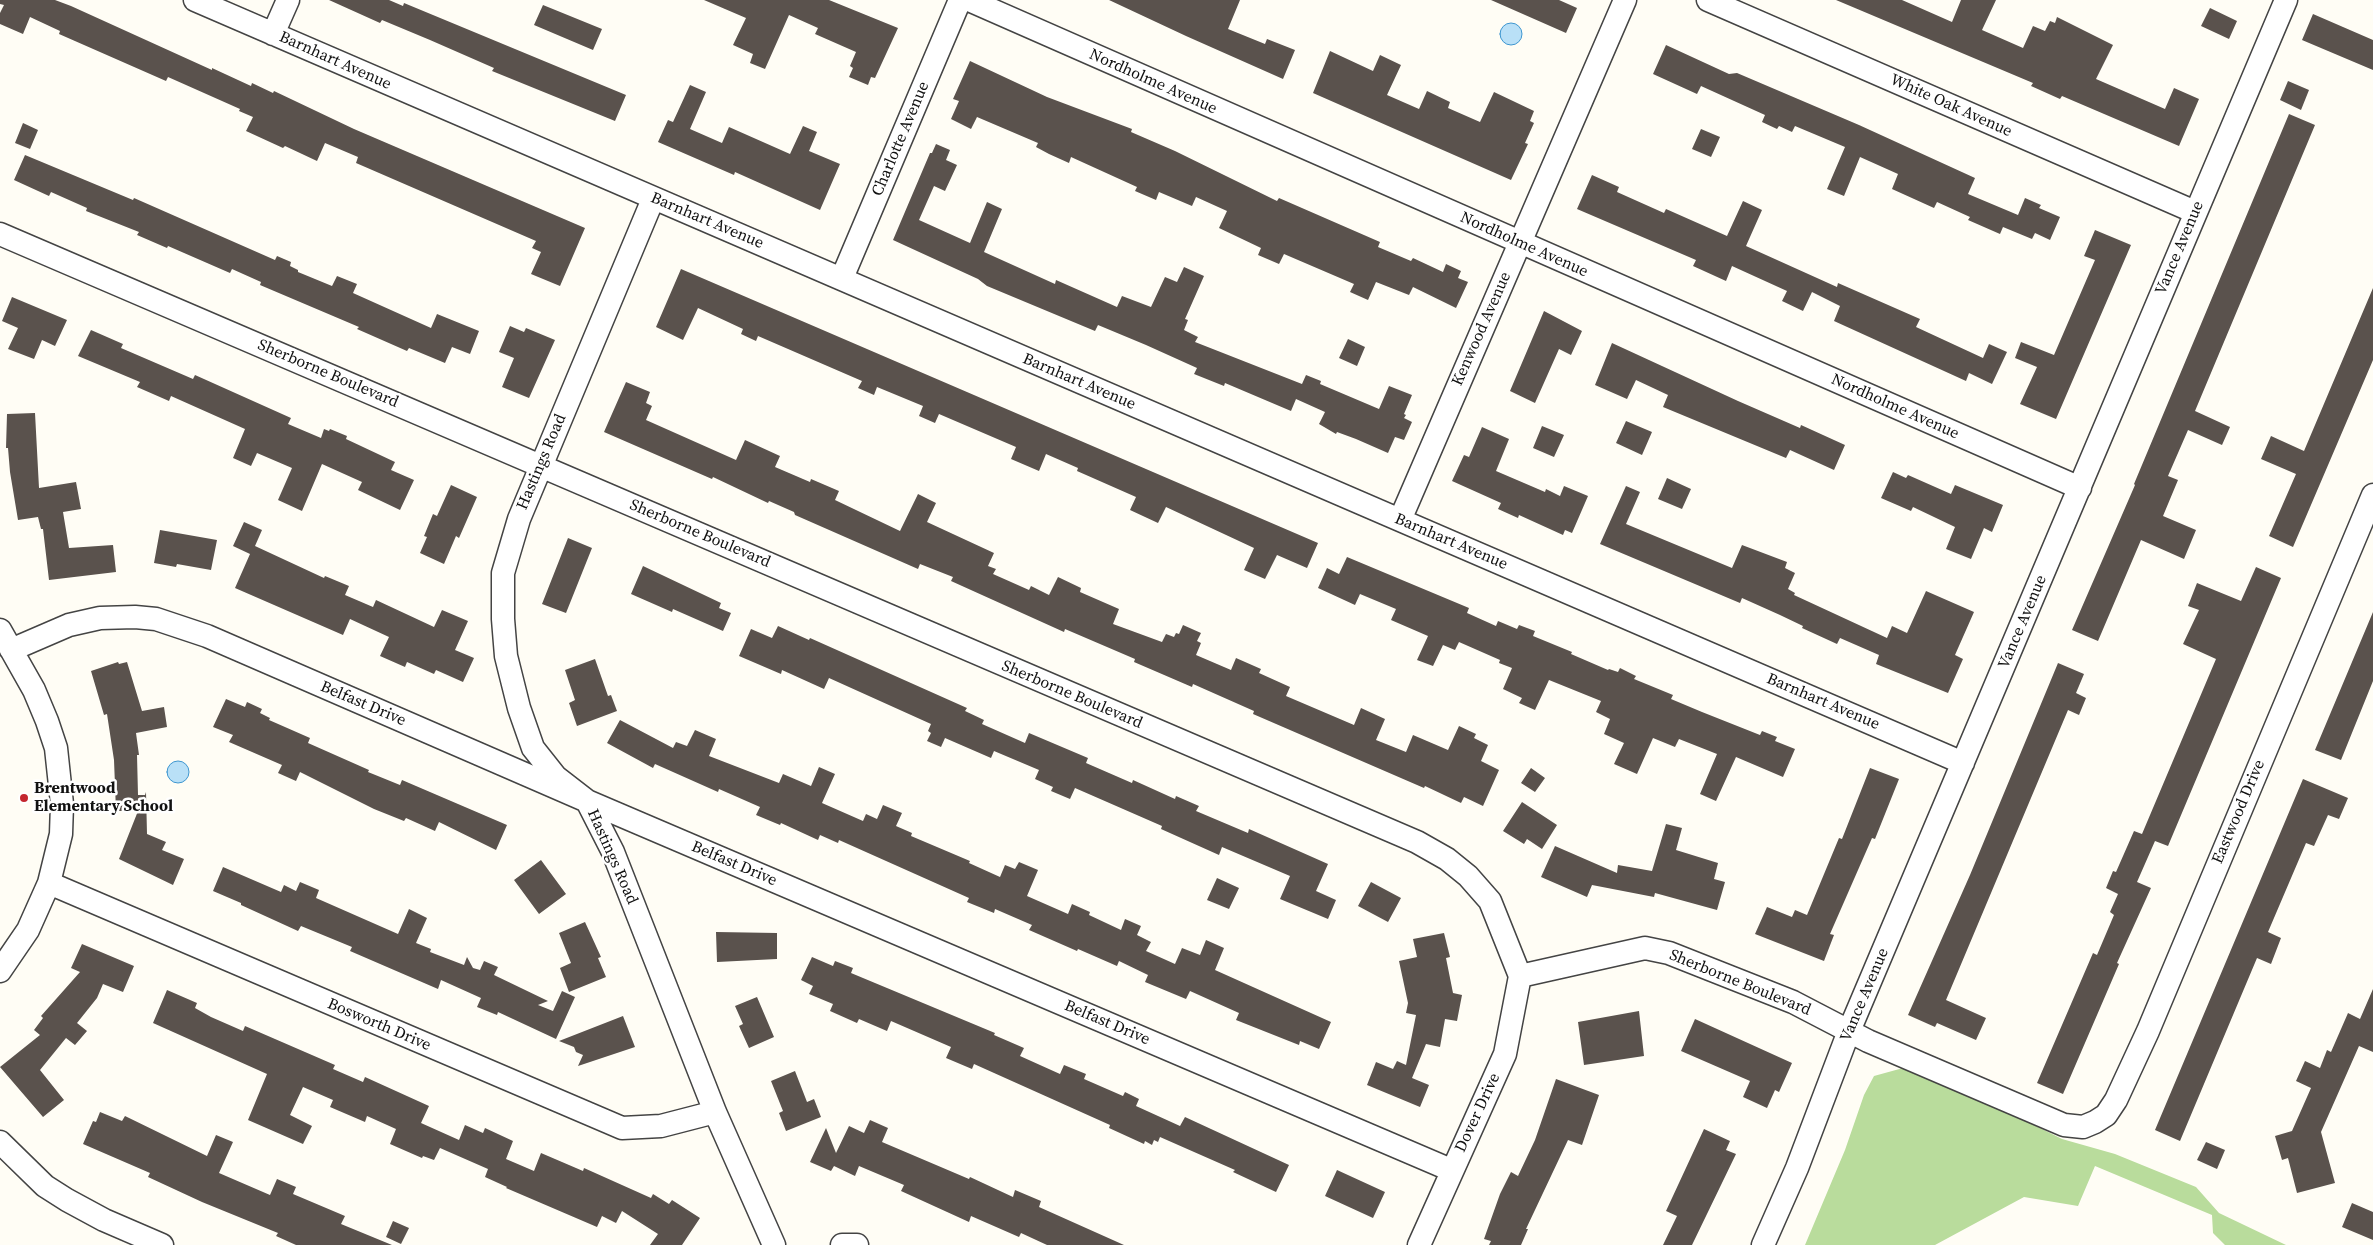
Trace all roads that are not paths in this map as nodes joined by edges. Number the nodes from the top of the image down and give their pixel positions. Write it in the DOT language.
graph roads {
  1 [pos="195,0"];
  2 [pos="288,0"];
  3 [pos="960,0"];
  4 [pos="969,0"];
  5 [pos="1625,0"];
  6 [pos="1708,0"];
  7 [pos="2286,0"];
  8 [pos="273,34"];
  9 [pos="653,199"];
  10 [pos="2195,212"];
  11 [pos="0,234"];
  12 [pos="1520,244"];
  13 [pos="842,278"];
  14 [pos="541,465"];
  15 [pos="2080,488"];
  16 [pos="2373,495"];
  17 [pos="1400,520"];
  18 [pos="0,630"];
  19 [pos="11,650"];
  20 [pos="1963,763"];
  21 [pos="586,801"];
  22 [pos="50,883"];
  23 [pos="0,971"];
  24 [pos="1520,976"];
  25 [pos="1849,1031"];
  26 [pos="715,1112"];
  27 [pos="2096,1122"];
  28 [pos="0,1142"];
  29 [pos="1451,1170"];
  30 [pos="162,1245"];
  31 [pos="774,1245"];
  32 [pos="842,1245"];
  33 [pos="857,1245"];
  34 [pos="1419,1245"];
  35 [pos="1763,1245"];
  1 -- 8 [label="street, Barnhart Avenue"];
  2 -- 8 [label="street"];
  3 -- 13 [label="street, Charlotte Avenue"];
  4 -- 12 [label="street, Nordholme Avenue"];
  5 -- 12 [label="street, Kenwood Avenue"];
  6 -- 10 [label="street, White Oak Avenue"];
  7 -- 10 [label="street, Vance Avenue"];
  8 -- 9 [label="street, Barnhart Avenue"];
  9 -- 13 [label="street, Barnhart Avenue"];
  9 -- 14 [label="street, Hastings Road"];
  10 -- 15 [label="street, Vance Avenue"];
  11 -- 14 [label="street, Sherborne Boulevard"];
  12 -- 15 [label="street, Nordholme Avenue"];
  12 -- 17 [label="street, Kenwood Avenue"];
  13 -- 17 [label="street, Barnhart Avenue"];
  14 -- 21 [label="street, Hastings Road"];
  14 -- 24 [label="street, Sherborne Boulevard"];
  15 -- 20 [label="street, Vance Avenue"];
  16 -- 27 [label="street, Eastwood Drive"];
  17 -- 20 [label="street, Barnhart Avenue"];
  18 -- 19 [label="street"];
  19 -- 21 [label="street, Belfast Drive"];
  19 -- 22 [label="street"];
  20 -- 25 [label="street, Vance Avenue"];
  21 -- 26 [label="street, Hastings Road"];
  21 -- 29 [label="street, Belfast Drive"];
  22 -- 23 [label="street"];
  22 -- 26 [label="street, Bosworth Drive"];
  24 -- 25 [label="street, Sherborne Boulevard"];
  24 -- 29 [label="street, Dover Drive"];
  25 -- 27 [label="street, Sherborne Boulevard"];
  25 -- 35 [label="street, Vance Avenue"];
  26 -- 31 [label="street, Hastings Road"];
  28 -- 30 [label="street"];
  29 -- 34 [label="street, Dover Drive"];
  32 -- 33 [label="street"];
}
